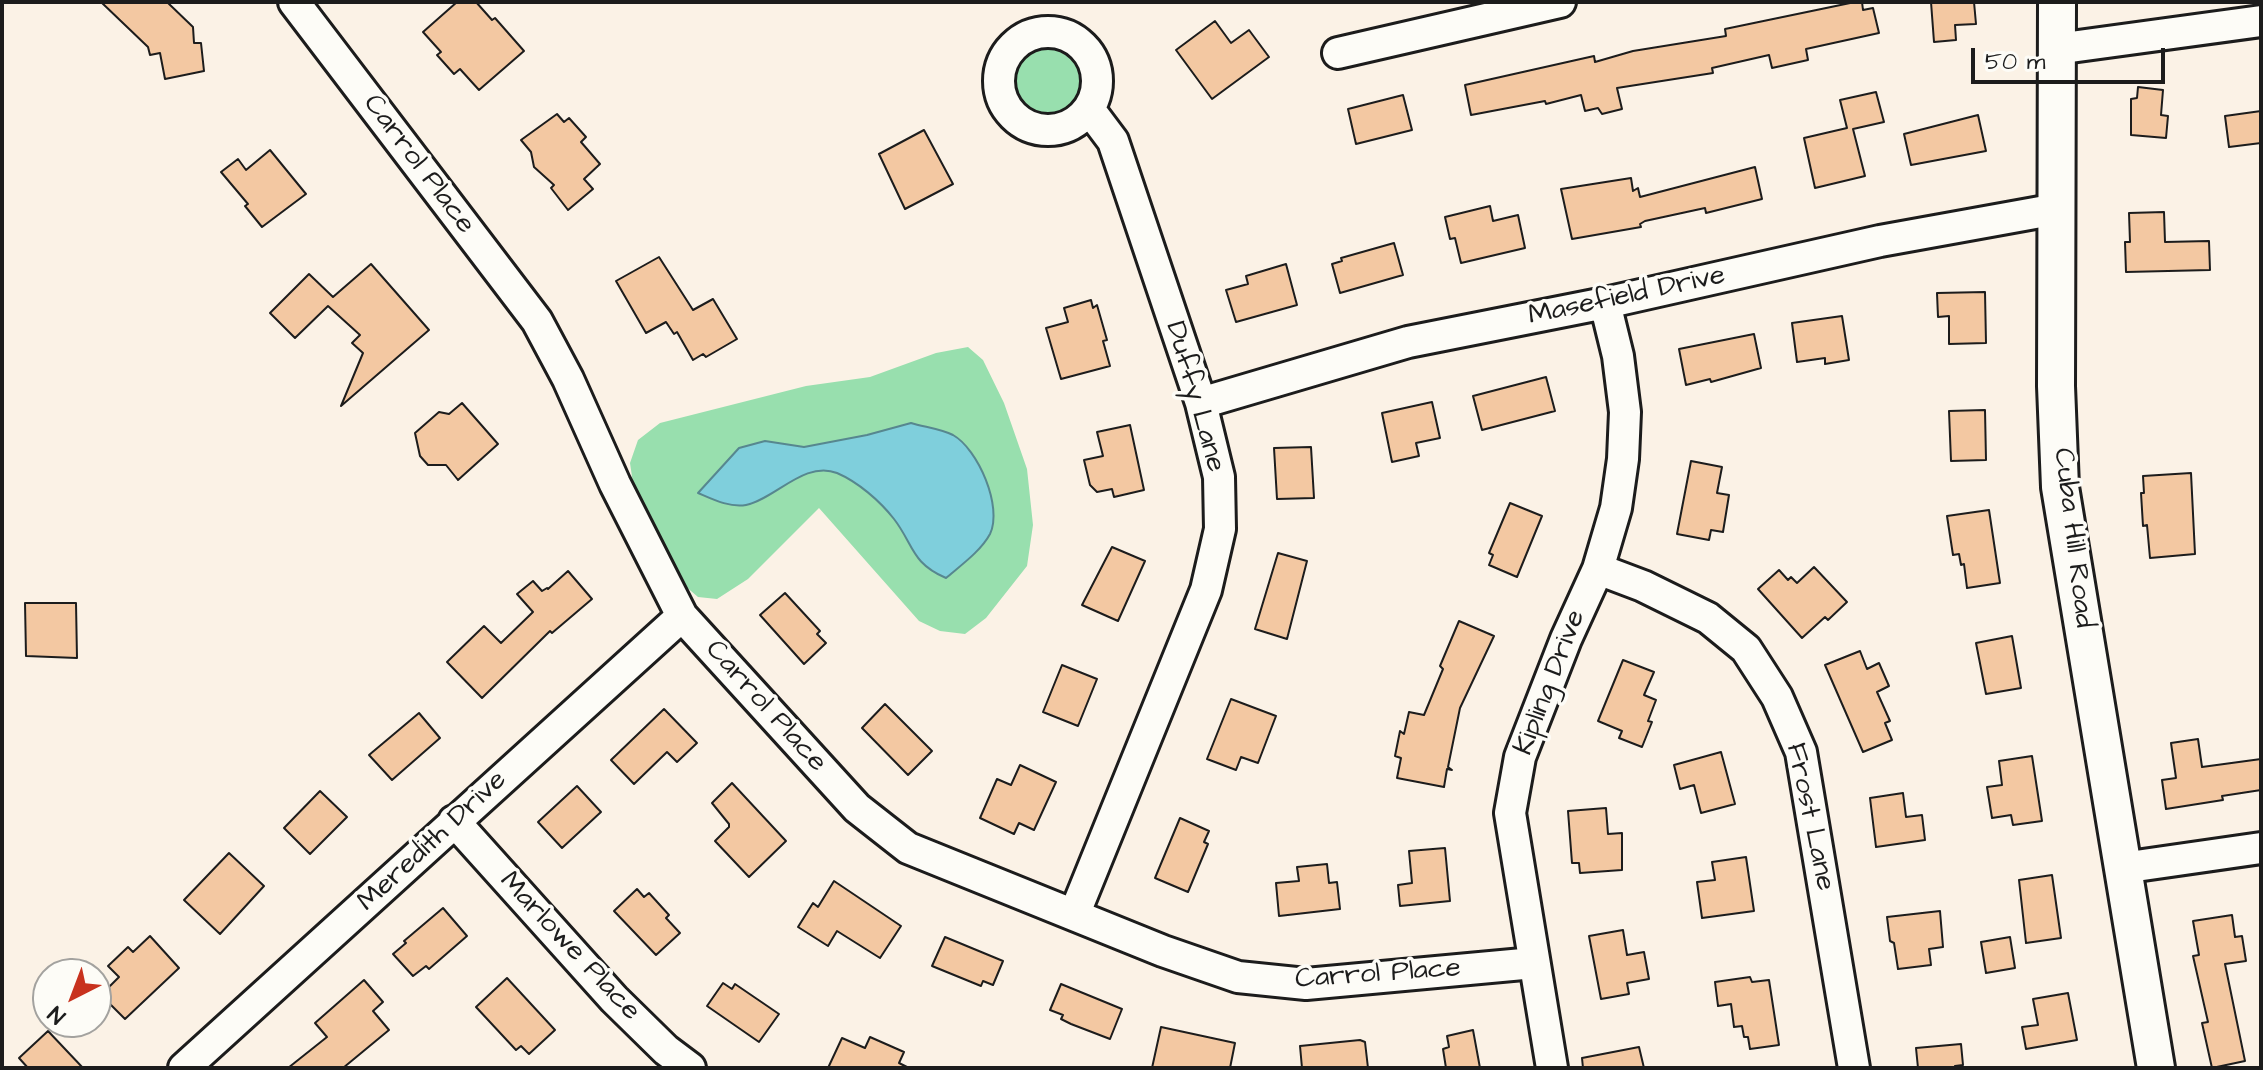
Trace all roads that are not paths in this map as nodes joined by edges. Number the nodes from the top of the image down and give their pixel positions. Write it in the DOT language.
graph roads {
  1 [pos="294,2"];
  2 [pos="1560,2"];
  3 [pos="2057,2"];
  4 [pos="1482,10"];
  5 [pos="2261,21"];
  6 [pos="2056,49"];
  7 [pos="1338,53"];
  8 [pos="1089,109"];
  9 [pos="2057,209"];
  10 [pos="1605,303"];
  11 [pos="1201,403"];
  12 [pos="1598,569"];
  13 [pos="682,616"];
  14 [pos="454,821"];
  15 [pos="2261,848"];
  16 [pos="2122,868"];
  17 [pos="1074,915"];
  18 [pos="1534,963"];
  19 [pos="184,1068"];
  20 [pos="690,1068"];
  21 [pos="1552,1068"];
  22 [pos="1854,1068"];
  23 [pos="2156,1068"];
  1 -- 13 [label="street, Carrol Place"];
  2 -- 4 [label="street"];
  3 -- 6 [label="main road, Cuba Hill Road"];
  4 -- 7 [label="street"];
  5 -- 6 [label="street"];
  6 -- 9 [label="main road, Cuba Hill Road"];
  8 -- 11 [label="street, Duffy Lane"];
  9 -- 10 [label="street, Masefield Drive"];
  9 -- 16 [label="main road, Cuba Hill Road"];
  10 -- 11 [label="street, Masefield Drive"];
  10 -- 12 [label="street, Kipling Drive"];
  11 -- 17 [label="street, Duffy Lane"];
  12 -- 18 [label="street, Kipling Drive"];
  12 -- 22 [label="street, Frost Lane"];
  13 -- 14 [label="street, Meredith Drive"];
  13 -- 17 [label="street, Carrol Place"];
  14 -- 19 [label="street, Meredith Drive"];
  14 -- 20 [label="street, Marlowe Place"];
  15 -- 16 [label="street"];
  16 -- 23 [label="main road, Cuba Hill Road"];
  17 -- 18 [label="street, Carrol Place"];
  18 -- 21 [label="street, Kipling Drive"];
}
